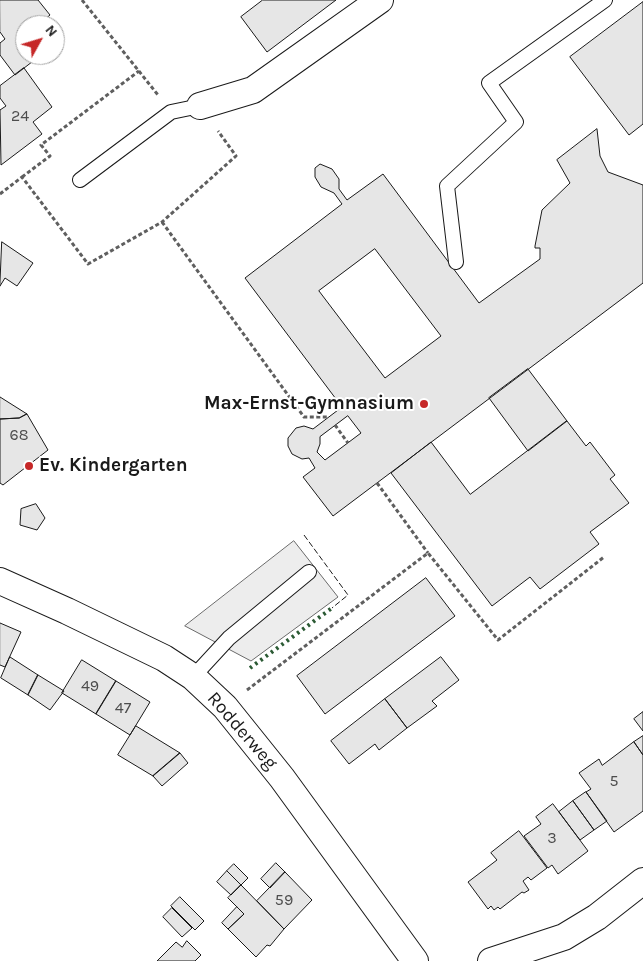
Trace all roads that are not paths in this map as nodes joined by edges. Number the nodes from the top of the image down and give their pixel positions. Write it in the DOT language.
graph roads {
  1 [pos="380,0"];
  2 [pos="605,0"];
  3 [pos="200,106"];
  4 [pos="80,180"];
  5 [pos="456,262"];
  6 [pos="309,572"];
  7 [pos="0,582"];
  8 [pos="193,677"];
  9 [pos="643,881"];
  10 [pos="415,961"];
  11 [pos="491,961"];
  1 -- 3 [label="street"];
  2 -- 5 [label="lane"];
  3 -- 4 [label="lane"];
  6 -- 8 [label="lane"];
  7 -- 8 [label="street, Rodderweg"];
  8 -- 10 [label="street, Rodderweg"];
  9 -- 11 [label="street"];
}
